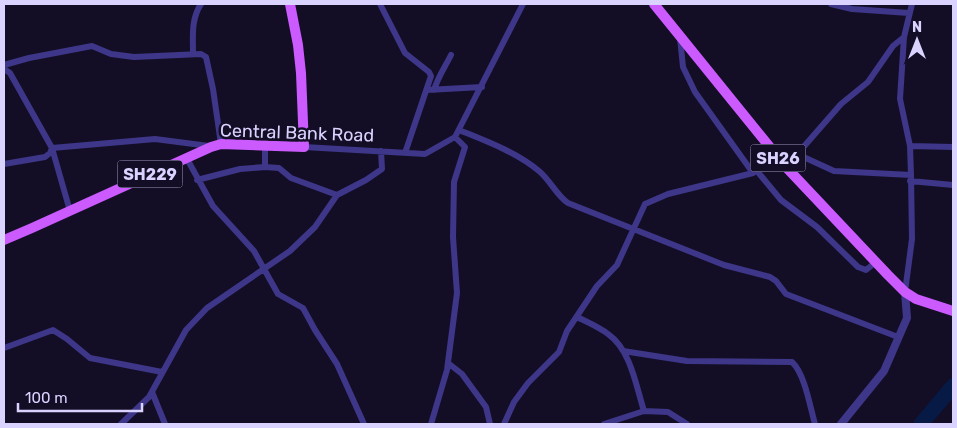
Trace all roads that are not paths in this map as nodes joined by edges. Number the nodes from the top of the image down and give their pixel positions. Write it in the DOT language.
graph roads {
  1 [pos="201,4"];
  2 [pos="290,4"];
  3 [pos="380,4"];
  4 [pos="523,4"];
  5 [pos="654,4"];
  6 [pos="831,4"];
  7 [pos="912,4"];
  8 [pos="909,12"];
  9 [pos="680,37"];
  10 [pos="904,37"];
  11 [pos="193,53"];
  12 [pos="451,55"];
  13 [pos="4,67"];
  14 [pos="482,87"];
  15 [pos="431,90"];
  16 [pos="459,130"];
  17 [pos="455,138"];
  18 [pos="216,145"];
  19 [pos="265,146"];
  20 [pos="910,146"];
  21 [pos="304,147"];
  22 [pos="953,147"];
  23 [pos="52,148"];
  24 [pos="381,151"];
  25 [pos="406,153"];
  26 [pos="797,154"];
  27 [pos="186,157"];
  28 [pos="778,157"];
  29 [pos="4,164"];
  30 [pos="265,167"];
  31 [pos="786,167"];
  32 [pos="755,172"];
  33 [pos="911,178"];
  34 [pos="197,180"];
  35 [pos="953,185"];
  36 [pos="337,195"];
  37 [pos="70,211"];
  38 [pos="634,230"];
  39 [pos="4,240"];
  40 [pos="876,262"];
  41 [pos="264,268"];
  42 [pos="905,292"];
  43 [pos="953,311"];
  44 [pos="578,317"];
  45 [pos="898,337"];
  46 [pos="4,348"];
  47 [pos="623,350"];
  48 [pos="448,363"];
  49 [pos="162,372"];
  50 [pos="152,392"];
  51 [pos="644,411"];
  52 [pos="121,424"];
  53 [pos="165,424"];
  54 [pos="364,424"];
  55 [pos="431,424"];
  56 [pos="490,424"];
  57 [pos="504,424"];
  58 [pos="604,424"];
  59 [pos="687,424"];
  60 [pos="815,424"];
  61 [pos="841,424"];
  1 -- 11 [label="street"];
  2 -- 21 [label="main road"];
  3 -- 15 [label="street"];
  4 -- 14 [label="street"];
  5 -- 9 [label="main road, SH26"];
  6 -- 8 [label="street"];
  7 -- 8 [label="street"];
  8 -- 10 [label="street"];
  9 -- 28 [label="main road, SH26"];
  9 -- 32 [label="street"];
  10 -- 20 [label="street"];
  10 -- 26 [label="street"];
  11 -- 13 [label="street"];
  11 -- 18 [label="street"];
  12 -- 15 [label="street"];
  13 -- 23 [label="street"];
  14 -- 15 [label="street"];
  14 -- 16 [label="street"];
  15 -- 25 [label="street"];
  16 -- 17 [label="street"];
  16 -- 38 [label="street"];
  17 -- 25 [label="street, Central Bank Road"];
  17 -- 48 [label="street"];
  18 -- 19 [label="main road, Central Bank Road / SH229"];
  18 -- 23 [label="street"];
  18 -- 27 [label="main road, Central Bank Road / SH229"];
  19 -- 21 [label="main road, Central Bank Road / SH229"];
  19 -- 30 [label="street"];
  20 -- 22 [label="street"];
  20 -- 33 [label="street"];
  21 -- 24 [label="street, Central Bank Road"];
  23 -- 29 [label="street"];
  23 -- 37 [label="street"];
  24 -- 25 [label="street, Central Bank Road"];
  24 -- 36 [label="street"];
  26 -- 31 [label="street"];
  26 -- 33 [label="street"];
  27 -- 34 [label="street"];
  27 -- 37 [label="main road, Central Bank Road / SH229"];
  28 -- 31 [label="main road, SH26"];
  28 -- 32 [label="street"];
  30 -- 34 [label="street"];
  30 -- 36 [label="street"];
  31 -- 40 [label="main road, SH26"];
  32 -- 38 [label="street"];
  32 -- 40 [label="street"];
  33 -- 35 [label="street"];
  33 -- 42 [label="street"];
  34 -- 41 [label="street"];
  36 -- 41 [label="street"];
  37 -- 39 [label="main road, Central Bank Road / SH229"];
  38 -- 44 [label="street"];
  38 -- 45 [label="street"];
  40 -- 42 [label="main road, SH26"];
  41 -- 49 [label="street"];
  41 -- 54 [label="street"];
  42 -- 43 [label="main road, SH26"];
  42 -- 45 [label="street"];
  44 -- 47 [label="street"];
  44 -- 57 [label="street"];
  45 -- 61 [label="street"];
  46 -- 49 [label="street"];
  47 -- 51 [label="street"];
  47 -- 60 [label="street"];
  48 -- 55 [label="street"];
  48 -- 56 [label="street"];
  49 -- 50 [label="street"];
  50 -- 52 [label="street"];
  50 -- 53 [label="street"];
  51 -- 58 [label="street"];
  51 -- 59 [label="street"];
}
